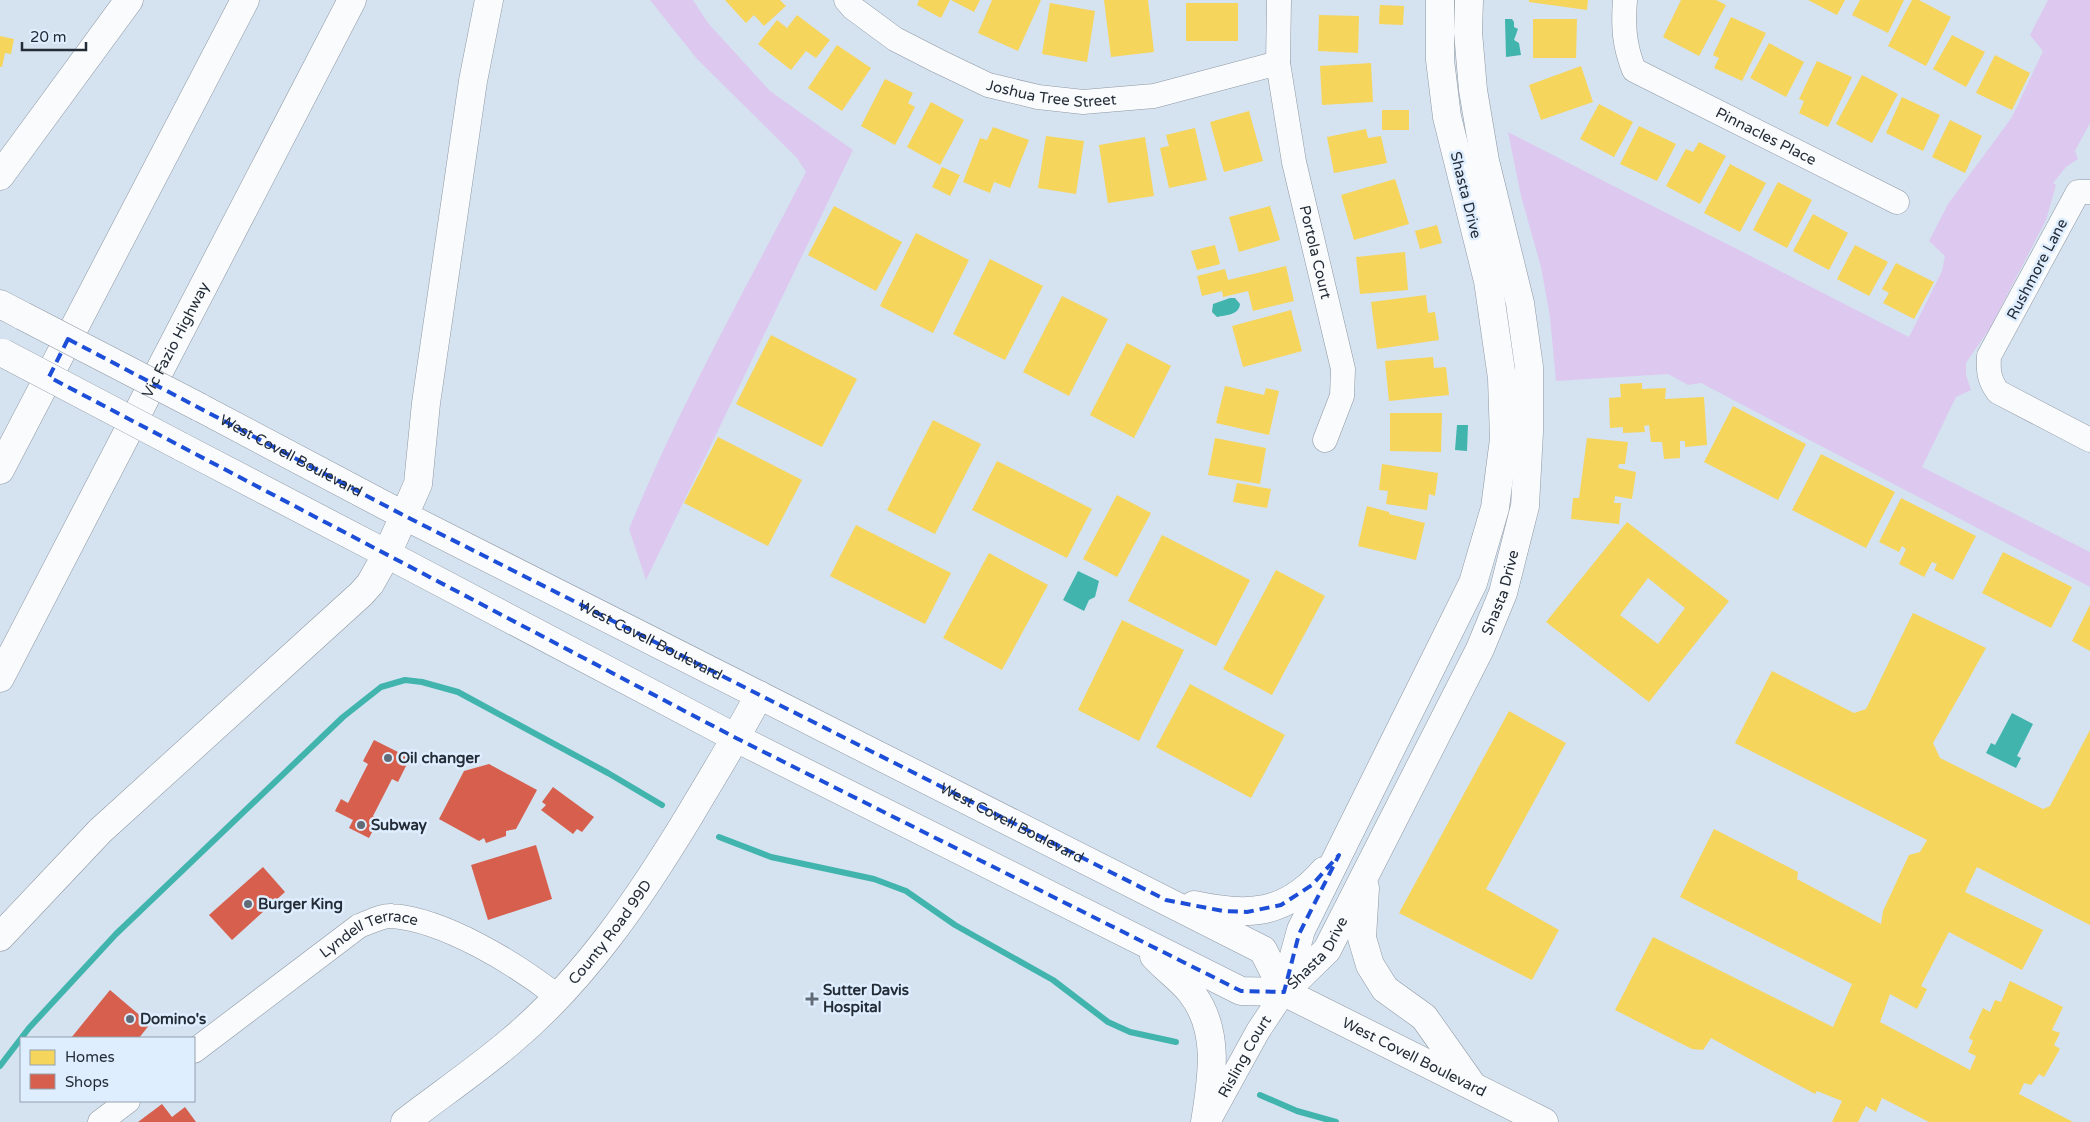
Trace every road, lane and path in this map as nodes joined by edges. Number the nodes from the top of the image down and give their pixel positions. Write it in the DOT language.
graph roads {
  1 [pos="129,0"];
  2 [pos="245,0"];
  3 [pos="352,0"];
  4 [pos="489,0"];
  5 [pos="846,0"];
  6 [pos="1279,0"];
  7 [pos="1440,0"];
  8 [pos="1469,0"];
  9 [pos="1625,0"];
  10 [pos="1278,63"];
  11 [pos="0,176"];
  12 [pos="2090,192"];
  13 [pos="1897,202"];
  14 [pos="12,310"];
  15 [pos="1,352"];
  16 [pos="1325,440"];
  17 [pos="2090,440"];
  18 [pos="0,470"];
  19 [pos="405,516"];
  20 [pos="387,554"];
  21 [pos="0,678"];
  22 [pos="759,695"];
  23 [pos="736,738"];
  24 [pos="1339,855"];
  25 [pos="1366,876"];
  26 [pos="1166,900"];
  27 [pos="0,937"];
  28 [pos="1139,940"];
  29 [pos="1284,992"];
  30 [pos="557,996"];
  31 [pos="195,1050"];
  32 [pos="1472,1085"];
  33 [pos="127,1102"];
  34 [pos="100,1122"];
  35 [pos="405,1122"];
  36 [pos="1206,1122"];
  37 [pos="1544,1122"];
  1 -- 11 [label="main road"];
  2 -- 18 [label="main road"];
  3 -- 21 [label="main road, Vic Fazio Highway"];
  4 -- 19 [label="main road"];
  5 -- 10 [label="street, Joshua Tree Street"];
  6 -- 10 [label="street, Portola Court"];
  7 -- 24 [label="main road, Shasta Drive"];
  8 -- 25 [label="main road, Shasta Drive"];
  9 -- 13 [label="street, Pinnacles Place"];
  10 -- 16 [label="street, Portola Court"];
  12 -- 17 [label="street, Rushmore Lane"];
  14 -- 19 [label="main road, West Covell Boulevard, bridge"];
  15 -- 20 [label="main road, West Covell Boulevard, bridge"];
  19 -- 20 [label="main road"];
  19 -- 22 [label="main road, West Covell Boulevard"];
  20 -- 23 [label="main road, West Covell Boulevard"];
  20 -- 27 [label="main road"];
  22 -- 23 [label="main road, County Road 99D"];
  22 -- 26 [label="main road, West Covell Boulevard"];
  23 -- 28 [label="main road, West Covell Boulevard"];
  23 -- 30 [label="main road, County Road 99D"];
  24 -- 26 [label="main road"];
  24 -- 29 [label="main road, Shasta Drive"];
  25 -- 29 [label="main road, Shasta Drive"];
  25 -- 32 [label="main road"];
  26 -- 29 [label="main road, West Covell Boulevard"];
  28 -- 29 [label="main road, West Covell Boulevard"];
  28 -- 36 [label="main road"];
  29 -- 32 [label="main road, West Covell Boulevard"];
  29 -- 36 [label="street, Risling Court"];
  30 -- 31 [label="street, Lyndell Terrace"];
  30 -- 35 [label="main road, County Road 99D"];
  32 -- 37 [label="main road, West Covell Boulevard"];
  33 -- 34 [label="street"];
}
